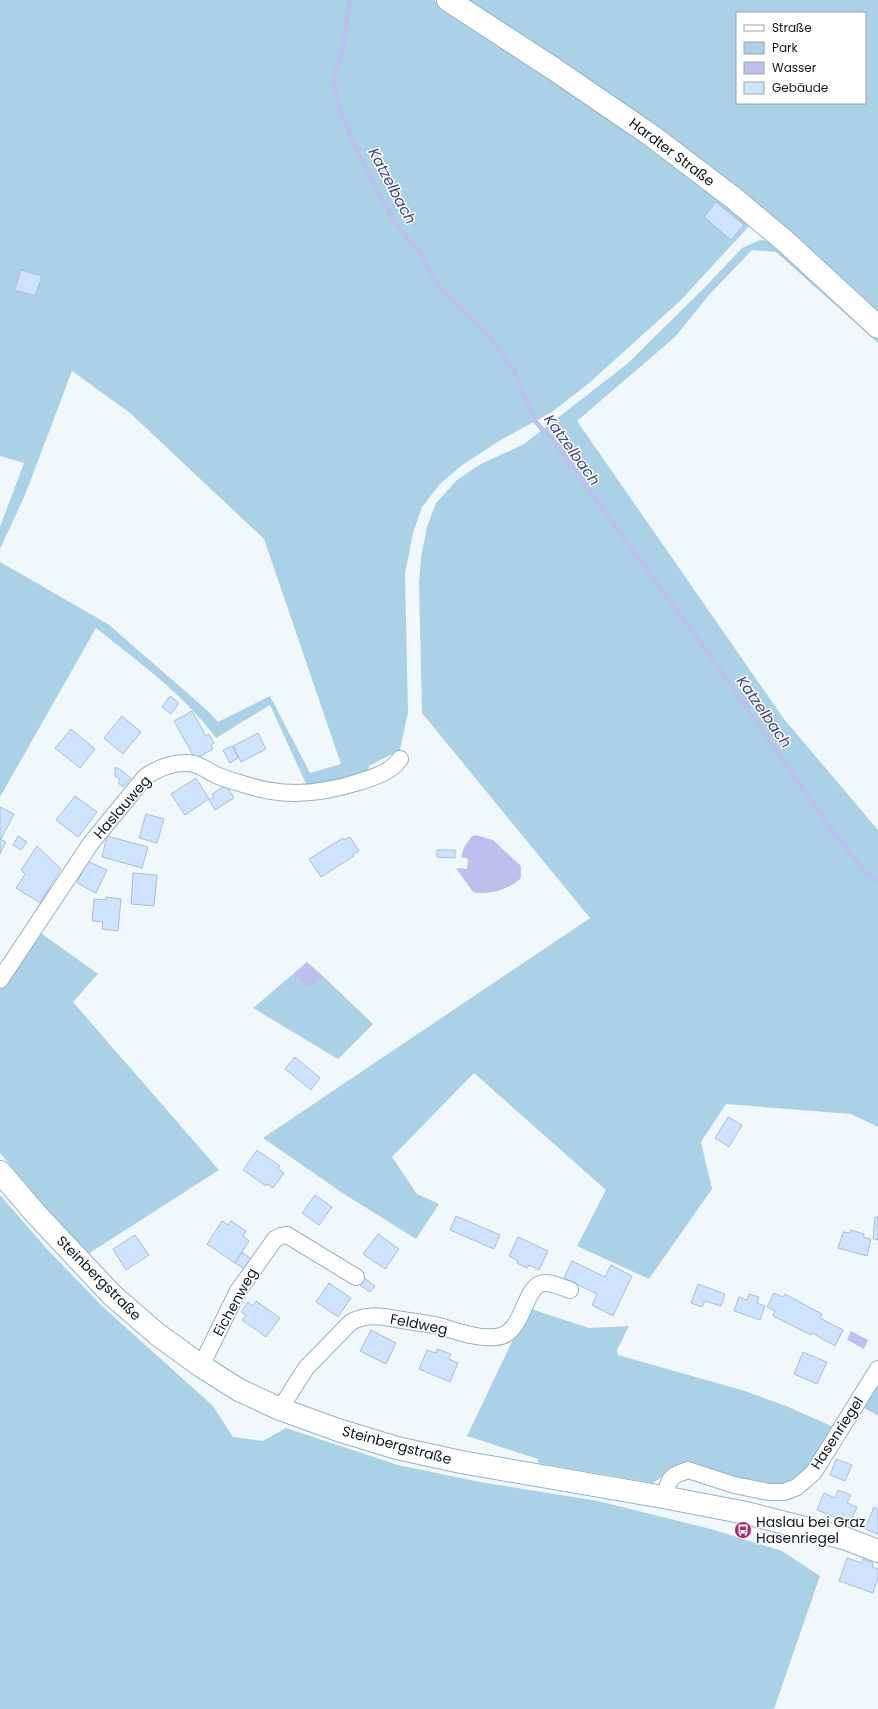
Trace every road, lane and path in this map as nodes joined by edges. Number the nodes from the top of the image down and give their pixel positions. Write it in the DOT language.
graph roads {
  1 [pos="448,0"];
  2 [pos="878,327"];
  3 [pos="400,759"];
  4 [pos="0,980"];
  5 [pos="0,1172"];
  6 [pos="356,1277"];
  7 [pos="570,1290"];
  8 [pos="202,1366"];
  9 [pos="878,1369"];
  10 [pos="280,1409"];
  11 [pos="663,1497"];
  12 [pos="878,1551"];
  1 -- 2 [label="main road, Hardter Straße"];
  3 -- 4 [label="street, Haslauweg"];
  5 -- 8 [label="main road, Steinbergstraße"];
  6 -- 8 [label="street, Eichenweg"];
  7 -- 10 [label="street, Feldweg"];
  8 -- 10 [label="main road, Steinbergstraße"];
  9 -- 11 [label="street, Hasenriegel"];
  10 -- 11 [label="main road, Steinbergstraße"];
  11 -- 12 [label="main road, Steinbergstraße"];
}
